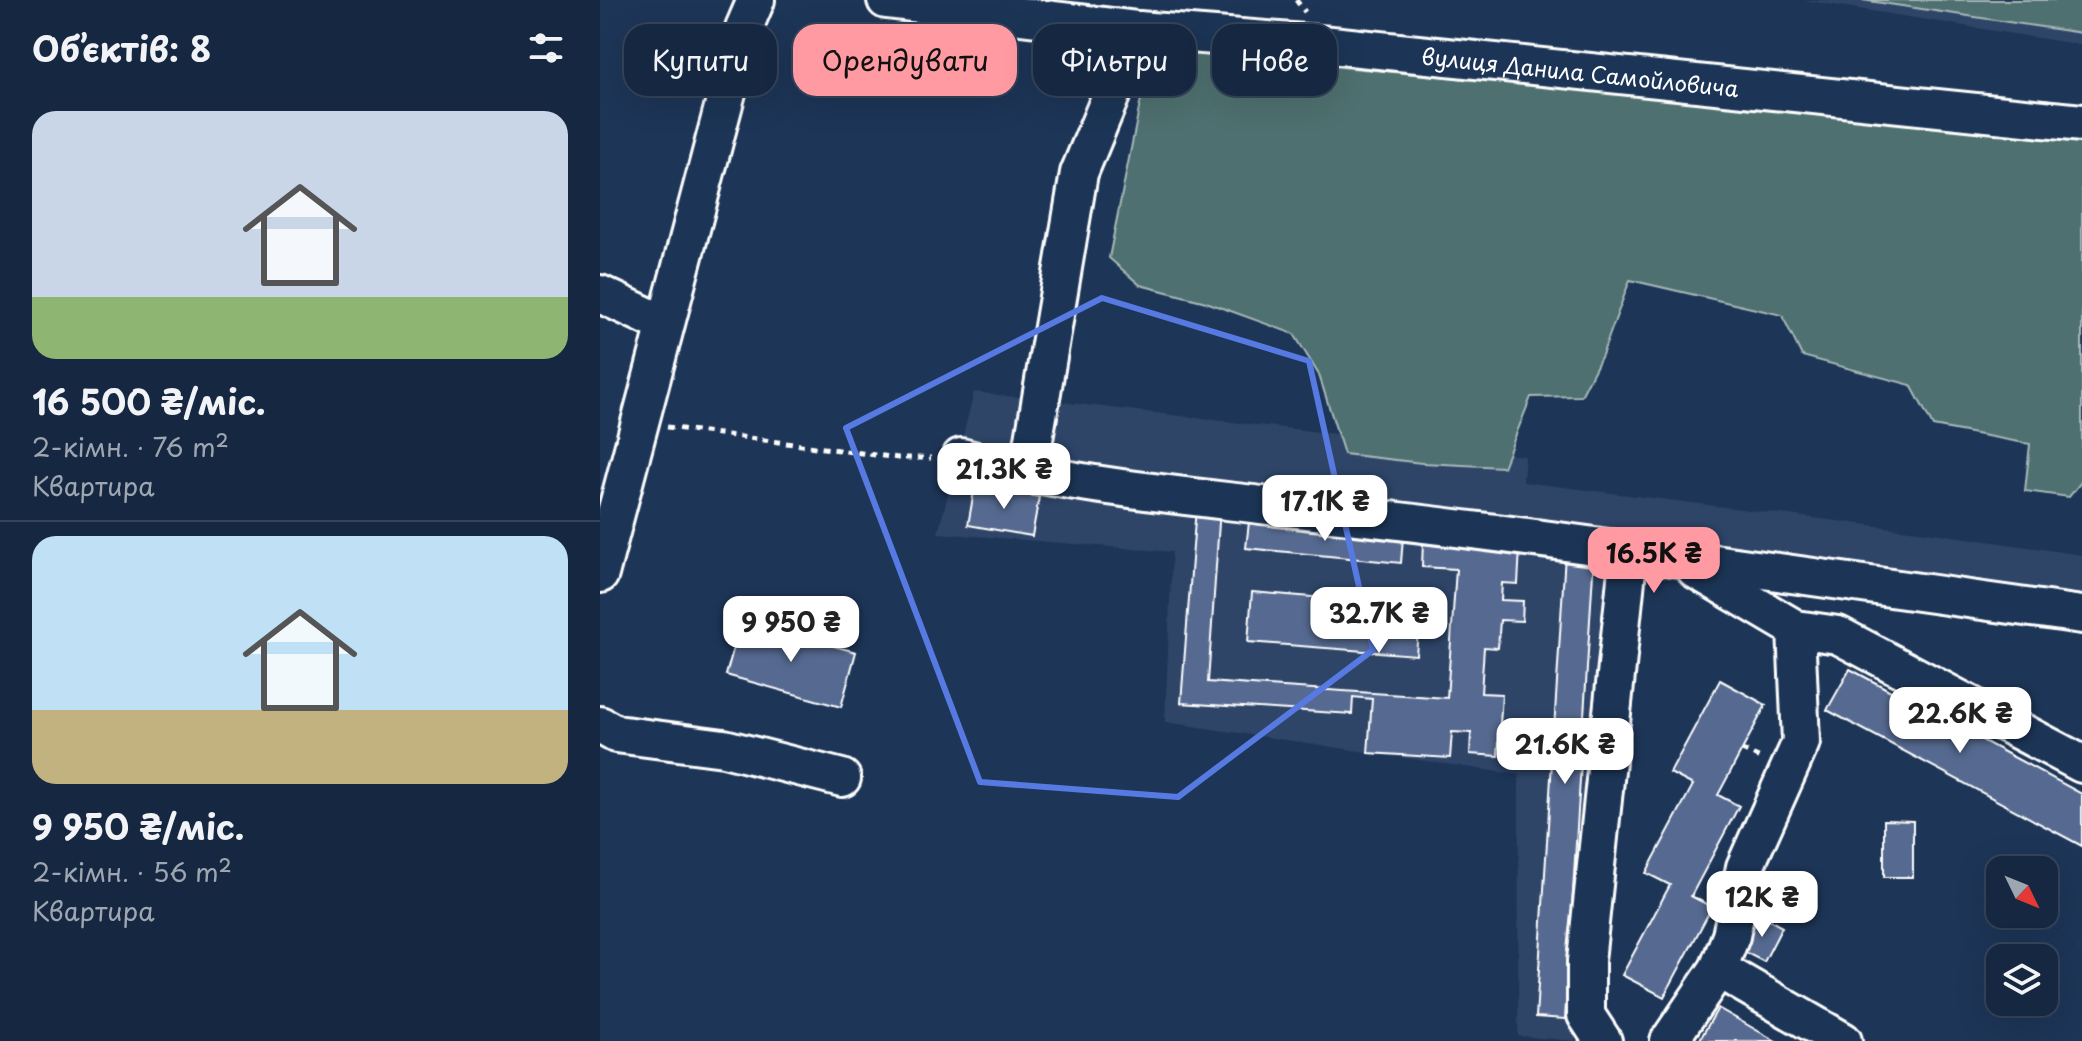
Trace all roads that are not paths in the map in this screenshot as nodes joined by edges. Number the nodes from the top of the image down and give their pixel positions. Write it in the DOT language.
graph roads {
  1 [pos="756,0"];
  2 [pos="886,0"];
  3 [pos="1088,24"];
  4 [pos="1196,35"];
  5 [pos="1111,96"];
  6 [pos="2082,123"];
  7 [pos="600,294"];
  8 [pos="664,324"];
  9 [pos="961,457"];
  10 [pos="1028,475"];
  11 [pos="1629,551"];
  12 [pos="1679,560"];
  13 [pos="600,574"];
  14 [pos="2082,615"];
  15 [pos="1796,629"];
  16 [pos="600,725"];
  17 [pos="2082,764"];
  18 [pos="842,778"];
  19 [pos="1718,969"];
  20 [pos="1603,1041"];
  21 [pos="1669,1041"];
  22 [pos="1843,1041"];
  1 -- 8 [label="street"];
  2 -- 3 [label="street, вулиця Данила Самойловича"];
  4 -- 6 [label="street, вулиця Данила Самойловича"];
  5 -- 10 [label="street"];
  7 -- 8 [label="street"];
  8 -- 13 [label="street"];
  9 -- 10 [label="street"];
  10 -- 11 [label="street"];
  11 -- 12 [label="street"];
  11 -- 20 [label="street"];
  12 -- 14 [label="street"];
  12 -- 15 [label="street"];
  15 -- 17 [label="street"];
  15 -- 19 [label="street"];
  16 -- 18 [label="street"];
  19 -- 21 [label="street"];
  19 -- 22 [label="street"];
}
